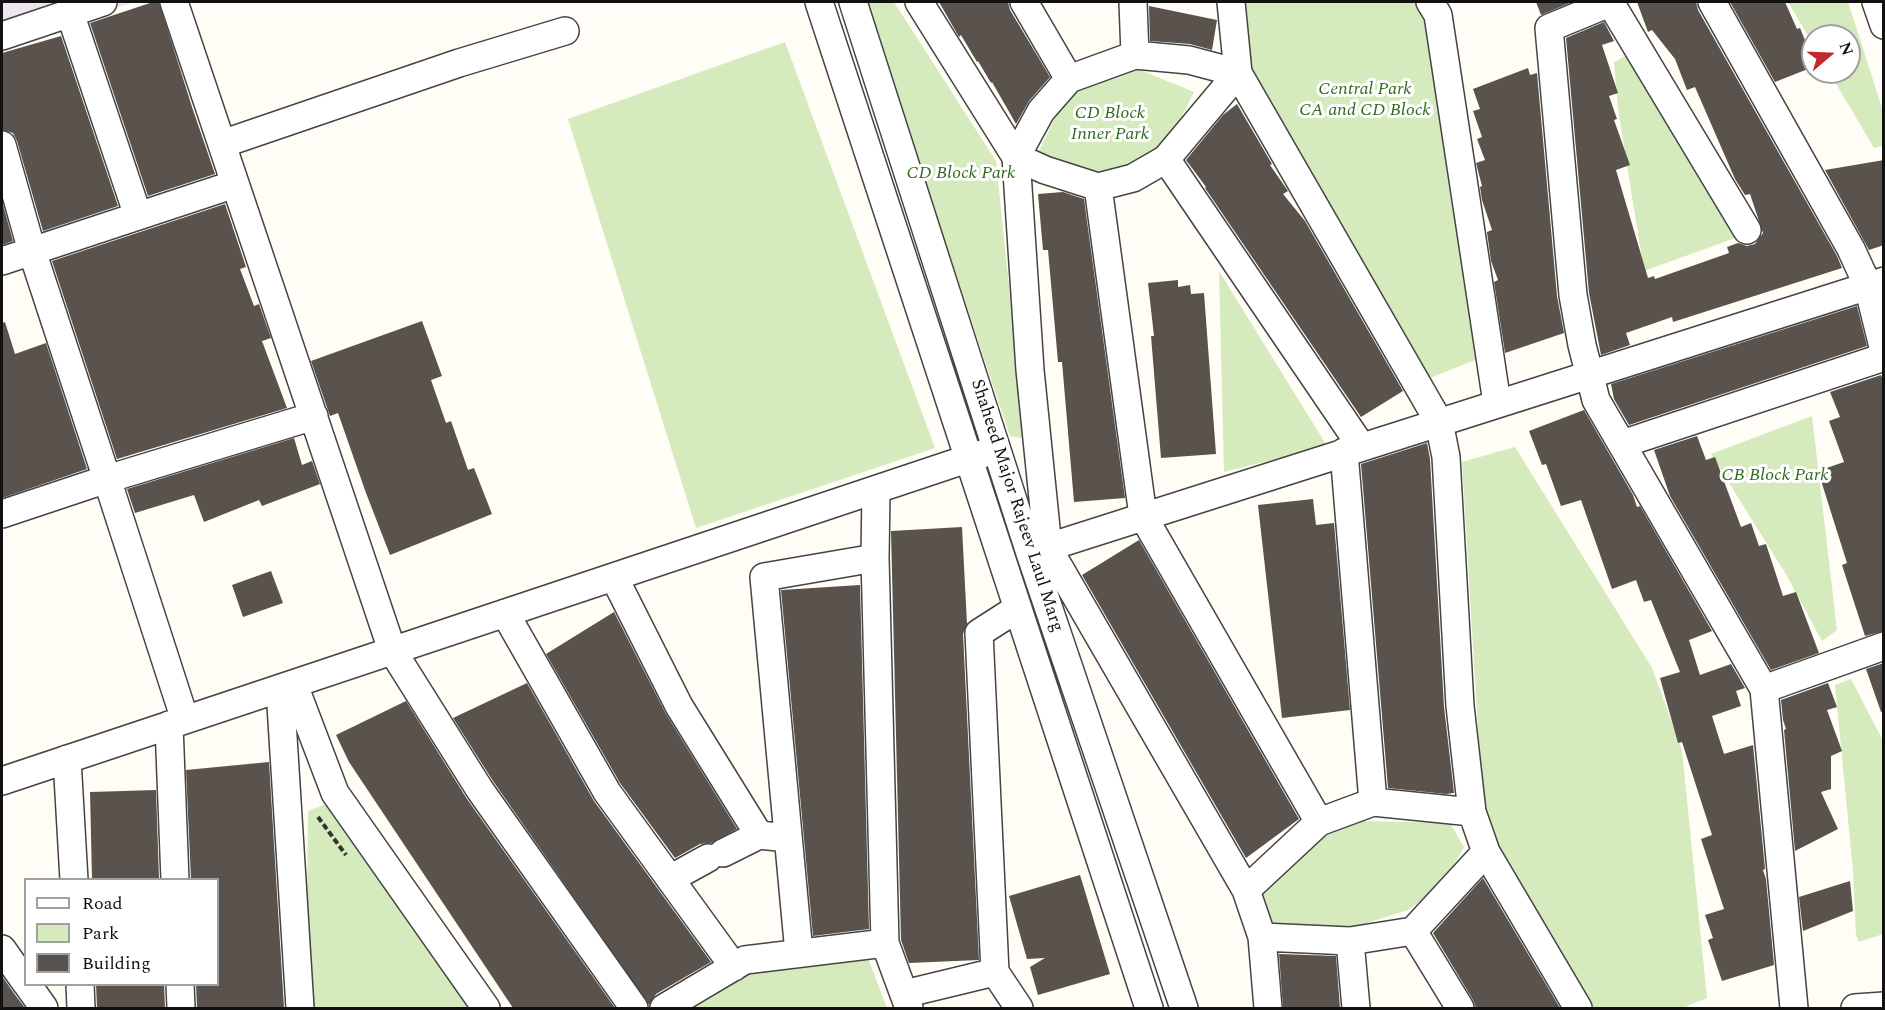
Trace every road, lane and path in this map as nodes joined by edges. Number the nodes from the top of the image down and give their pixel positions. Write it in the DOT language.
graph roads {
  1 [pos="103,2"];
  2 [pos="174,2"];
  3 [pos="819,2"];
  4 [pos="853,2"];
  5 [pos="919,2"];
  6 [pos="1023,2"];
  7 [pos="1133,2"];
  8 [pos="1231,2"];
  9 [pos="1430,2"];
  10 [pos="1611,2"];
  11 [pos="1712,2"];
  12 [pos="1876,2"];
  13 [pos="70,13"];
  14 [pos="1884,25"];
  15 [pos="565,31"];
  16 [pos="2,36"];
  17 [pos="1135,55"];
  18 [pos="1238,73"];
  19 [pos="1069,79"];
  20 [pos="222,144"];
  21 [pos="2,145"];
  22 [pos="1016,157"];
  23 [pos="1166,159"];
  24 [pos="235,184"];
  25 [pos="1098,187"];
  26 [pos="138,216"];
  27 [pos="1747,230"];
  28 [pos="32,251"];
  29 [pos="2,261"];
  30 [pos="1876,284"];
  31 [pos="1884,351"];
  32 [pos="1884,357"];
  33 [pos="1589,374"];
  34 [pos="1497,403"];
  35 [pos="314,416"];
  36 [pos="1439,422"];
  37 [pos="1622,444"];
  38 [pos="1353,449"];
  39 [pos="997,450"];
  40 [pos="970,458"];
  41 [pos="107,479"];
  42 [pos="876,490"];
  43 [pos="2,514"];
  44 [pos="1143,516"];
  45 [pos="1039,551"];
  46 [pos="875,558"];
  47 [pos="1004,564"];
  48 [pos="614,577"];
  49 [pos="1018,608"];
  50 [pos="505,613"];
  51 [pos="1884,646"];
  52 [pos="392,650"];
  53 [pos="287,687"];
  54 [pos="1764,688"];
  55 [pos="177,723"];
  56 [pos="67,759"];
  57 [pos="2,781"];
  58 [pos="1373,802"];
  59 [pos="1472,812"];
  60 [pos="1319,822"];
  61 [pos="759,836"];
  62 [pos="788,838"];
  63 [pos="1486,852"];
  64 [pos="74,878"];
  65 [pos="175,878"];
  66 [pos="670,879"];
  67 [pos="1246,890"];
  68 [pos="1413,931"];
  69 [pos="1262,937"];
  70 [pos="1350,941"];
  71 [pos="885,943"];
  72 [pos="2,949"];
  73 [pos="799,953"];
  74 [pos="734,967"];
  75 [pos="995,972"];
  76 [pos="24,981"];
  77 [pos="28,986"];
  78 [pos="80,986"];
  79 [pos="180,986"];
  80 [pos="906,1001"];
  81 [pos="1884,1006"];
  82 [pos="44,1008"];
  83 [pos="81,1008"];
  84 [pos="180,1008"];
  85 [pos="300,1008"];
  86 [pos="486,1008"];
  87 [pos="634,1008"];
  88 [pos="664,1008"];
  89 [pos="1019,1008"];
  90 [pos="1149,1008"];
  91 [pos="1184,1008"];
  92 [pos="1268,1008"];
  93 [pos="1356,1008"];
  94 [pos="1460,1008"];
  95 [pos="1578,1008"];
  96 [pos="1794,1008"];
  97 [pos="1855,1008"];
  1 -- 13 [label="street"];
  2 -- 20 [label="street"];
  3 -- 40 [label="street, Shaheed Major Rajeev Laul Marg"];
  4 -- 39 [label="street, Shaheed Major Rajeev Laul Marg"];
  5 -- 22 [label="street"];
  6 -- 19 [label="street"];
  7 -- 17 [label="street"];
  8 -- 18 [label="street"];
  9 -- 34 [label="street"];
  10 -- 27 [label="street"];
  10 -- 33 [label="street"];
  11 -- 30 [label="street"];
  12 -- 14 [label="street"];
  13 -- 16 [label="street"];
  13 -- 26 [label="street"];
  15 -- 20 [label="street"];
  17 -- 18 [label="street"];
  17 -- 19 [label="street"];
  18 -- 23 [label="street"];
  18 -- 36 [label="street"];
  19 -- 22 [label="street"];
  20 -- 24 [label="street"];
  21 -- 28 [label="street"];
  22 -- 25 [label="street"];
  22 -- 45 [label="street"];
  23 -- 25 [label="street"];
  23 -- 38 [label="street"];
  24 -- 26 [label="street"];
  24 -- 35 [label="street"];
  25 -- 44 [label="street"];
  26 -- 28 [label="street"];
  28 -- 29 [label="street"];
  28 -- 41 [label="street"];
  30 -- 31 [label="street"];
  30 -- 33 [label="street"];
  32 -- 37 [label="street"];
  33 -- 34 [label="street"];
  33 -- 37 [label="street"];
  34 -- 36 [label="street"];
  35 -- 41 [label="street"];
  35 -- 52 [label="street"];
  36 -- 38 [label="street"];
  36 -- 59 [label="street"];
  37 -- 54 [label="street"];
  38 -- 44 [label="street"];
  38 -- 58 [label="street"];
  39 -- 40 [label="street"];
  39 -- 45 [label="street, Shaheed Major Rajeev Laul Marg"];
  40 -- 42 [label="street"];
  40 -- 47 [label="street, Shaheed Major Rajeev Laul Marg"];
  41 -- 43 [label="street"];
  41 -- 55 [label="street"];
  42 -- 46 [label="street"];
  42 -- 48 [label="street"];
  44 -- 45 [label="street"];
  44 -- 60 [label="street"];
  45 -- 47 [label="street"];
  45 -- 67 [label="street"];
  45 -- 91 [label="street, Shaheed Major Rajeev Laul Marg"];
  46 -- 62 [label="street"];
  46 -- 71 [label="street"];
  47 -- 49 [label="street, Shaheed Major Rajeev Laul Marg"];
  48 -- 50 [label="street"];
  48 -- 61 [label="street"];
  49 -- 75 [label="street"];
  49 -- 90 [label="street, Shaheed Major Rajeev Laul Marg"];
  50 -- 52 [label="street"];
  50 -- 66 [label="street"];
  51 -- 54 [label="street"];
  52 -- 53 [label="street"];
  52 -- 87 [label="street"];
  53 -- 55 [label="street"];
  53 -- 85 [label="street"];
  53 -- 86 [label="street"];
  54 -- 96 [label="street"];
  55 -- 56 [label="street"];
  55 -- 65 [label="street"];
  56 -- 57 [label="street"];
  56 -- 64 [label="street"];
  58 -- 59 [label="street"];
  58 -- 60 [label="street"];
  59 -- 63 [label="street"];
  60 -- 67 [label="street"];
  61 -- 62 [label="street"];
  61 -- 66 [label="street"];
  62 -- 73 [label="street"];
  63 -- 68 [label="street"];
  63 -- 95 [label="street"];
  66 -- 74 [label="street"];
  67 -- 69 [label="street"];
  68 -- 70 [label="street"];
  68 -- 94 [label="street"];
  69 -- 70 [label="street"];
  69 -- 92 [label="street"];
  70 -- 93 [label="street"];
  71 -- 73 [label="street"];
  71 -- 80 [label="street"];
  72 -- 76 [label="street"];
  73 -- 74 [label="street"];
  74 -- 88 [label="street"];
  75 -- 80 [label="street"];
  75 -- 89 [label="street"];
  77 -- 82 [label="street"];
  78 -- 83 [label="street"];
  79 -- 84 [label="street"];
  81 -- 97 [label="street"];
}
